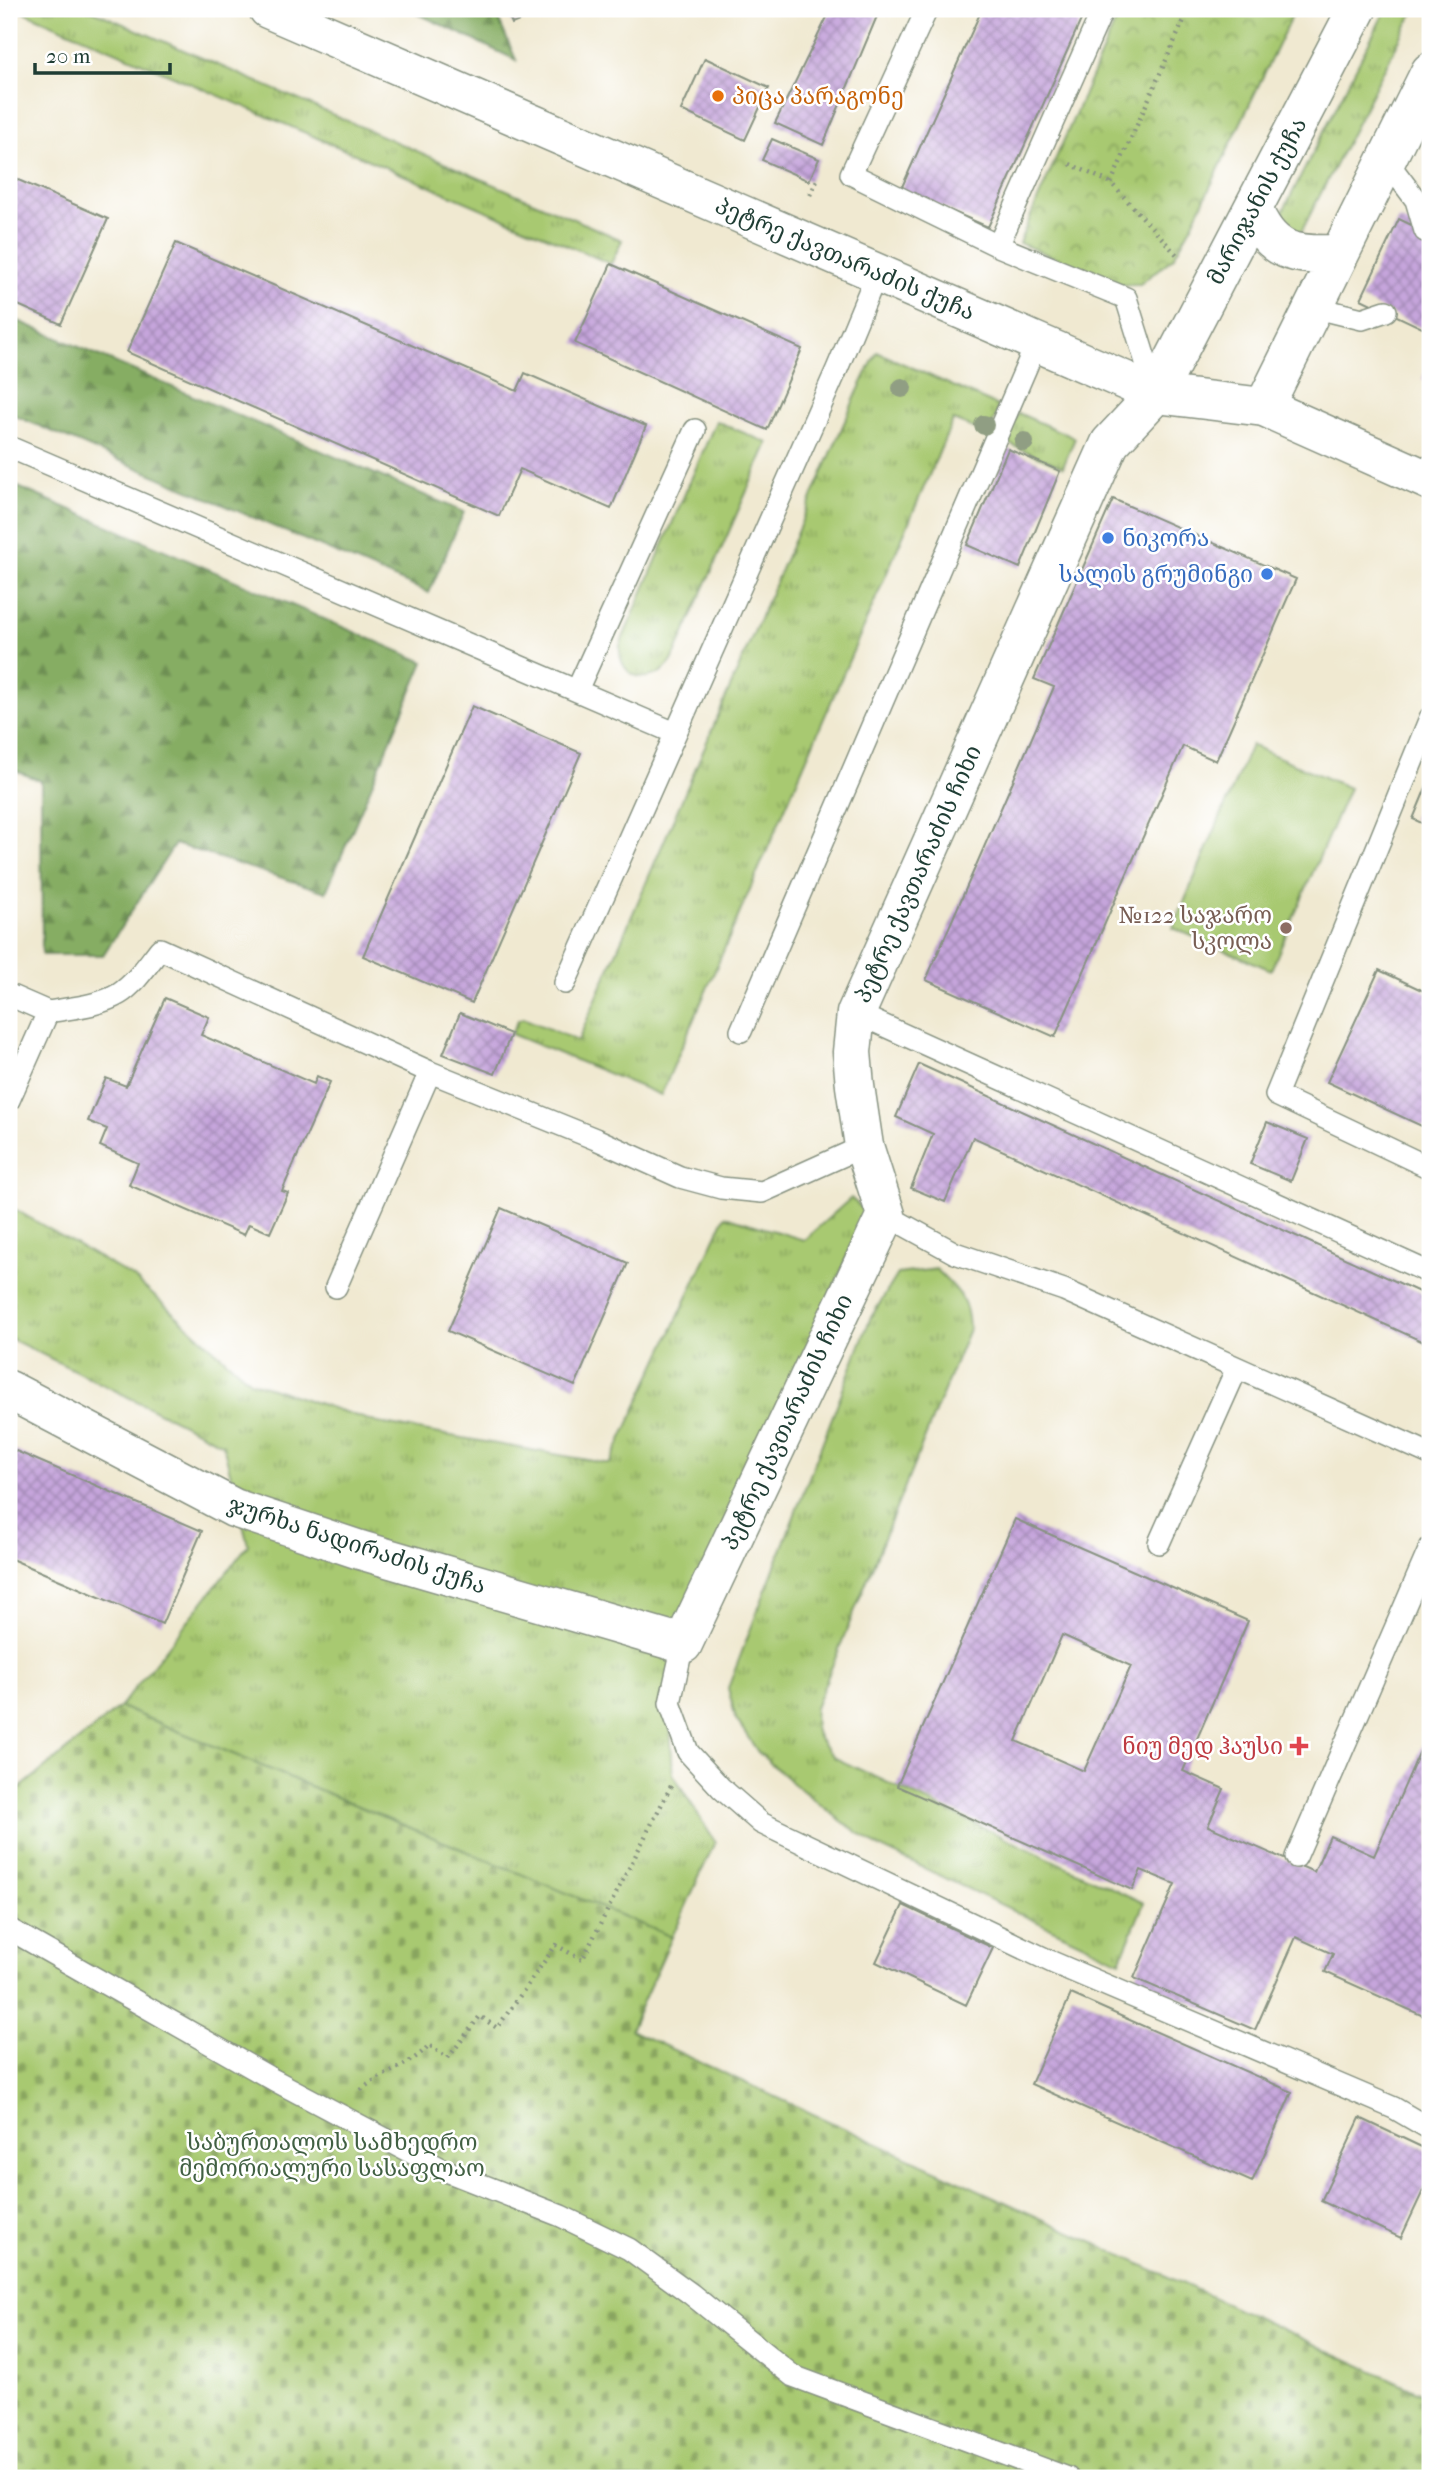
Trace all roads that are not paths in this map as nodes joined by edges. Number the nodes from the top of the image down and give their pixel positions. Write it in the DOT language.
graph roads {
  1 [pos="927,9"];
  2 [pos="1103,9"];
  3 [pos="1357,9"];
  4 [pos="289,13"];
  5 [pos="1430,72"];
  6 [pos="1386,160"];
  7 [pos="1253,209"];
  8 [pos="1425,231"];
  9 [pos="999,246"];
  10 [pos="1338,254"];
  11 [pos="877,273"];
  12 [pos="1313,307"];
  13 [pos="1386,312"];
  14 [pos="1037,342"];
  15 [pos="1156,394"];
  16 [pos="1264,407"];
  17 [pos="695,430"];
  18 [pos="9,447"];
  19 [pos="1430,481"];
  20 [pos="577,690"];
  21 [pos="1430,718"];
  22 [pos="675,733"];
  23 [pos="565,983"];
  24 [pos="9,995"];
  25 [pos="48,1012"];
  26 [pos="856,1013"];
  27 [pos="741,1031"];
  28 [pos="430,1072"];
  29 [pos="9,1100"];
  30 [pos="864,1146"];
  31 [pos="1430,1168"];
  32 [pos="886,1215"];
  33 [pos="1430,1273"];
  34 [pos="336,1287"];
  35 [pos="1237,1368"];
  36 [pos="9,1391"];
  37 [pos="1430,1454"];
  38 [pos="1159,1543"];
  39 [pos="1430,1548"];
  40 [pos="682,1644"];
  41 [pos="1296,1857"];
  42 [pos="9,1929"];
  43 [pos="1430,2129"];
  44 [pos="1068,2478"];
  1 -- 9 [label="lane"];
  2 -- 9 [label="lane"];
  3 -- 7 [label="street, მარიჯანის ქუჩა"];
  4 -- 11 [label="street, პეტრე ქავთარაძის ქუჩა"];
  5 -- 6 [label="street"];
  6 -- 8 [label="lane"];
  6 -- 10 [label="street"];
  7 -- 10 [label="street"];
  7 -- 15 [label="street, მარიჯანის ქუჩა"];
  9 -- 15 [label="lane"];
  10 -- 12 [label="street"];
  11 -- 14 [label="street, პეტრე ქავთარაძის ქუჩა"];
  11 -- 22 [label="lane"];
  12 -- 13 [label="lane"];
  12 -- 16 [label="street"];
  14 -- 15 [label="street, პეტრე ქავთარაძის ქუჩა"];
  14 -- 27 [label="lane"];
  15 -- 16 [label="street, პეტრე ქავთარაძის ქუჩა"];
  15 -- 26 [label="street, პეტრე ქავთარაძის ჩიხი"];
  16 -- 19 [label="street, პეტრე ქავთარაძის ქუჩა"];
  17 -- 20 [label="lane"];
  18 -- 20 [label="lane"];
  20 -- 22 [label="lane"];
  21 -- 31 [label="lane"];
  22 -- 23 [label="lane"];
  24 -- 25 [label="lane"];
  25 -- 28 [label="lane"];
  25 -- 29 [label="lane"];
  26 -- 30 [label="street, პეტრე ქავთარაძის ჩიხი"];
  26 -- 33 [label="lane"];
  28 -- 30 [label="lane"];
  28 -- 34 [label="lane"];
  30 -- 32 [label="street, პეტრე ქავთარაძის ჩიხი"];
  32 -- 35 [label="lane"];
  32 -- 40 [label="street, პეტრე ქავთარაძის ჩიხი"];
  35 -- 37 [label="lane"];
  35 -- 38 [label="lane"];
  36 -- 40 [label="street, ჯურხა ნადირაძის ქუჩა"];
  39 -- 41 [label="lane"];
  40 -- 43 [label="lane"];
  42 -- 44 [label="lane"];
}
